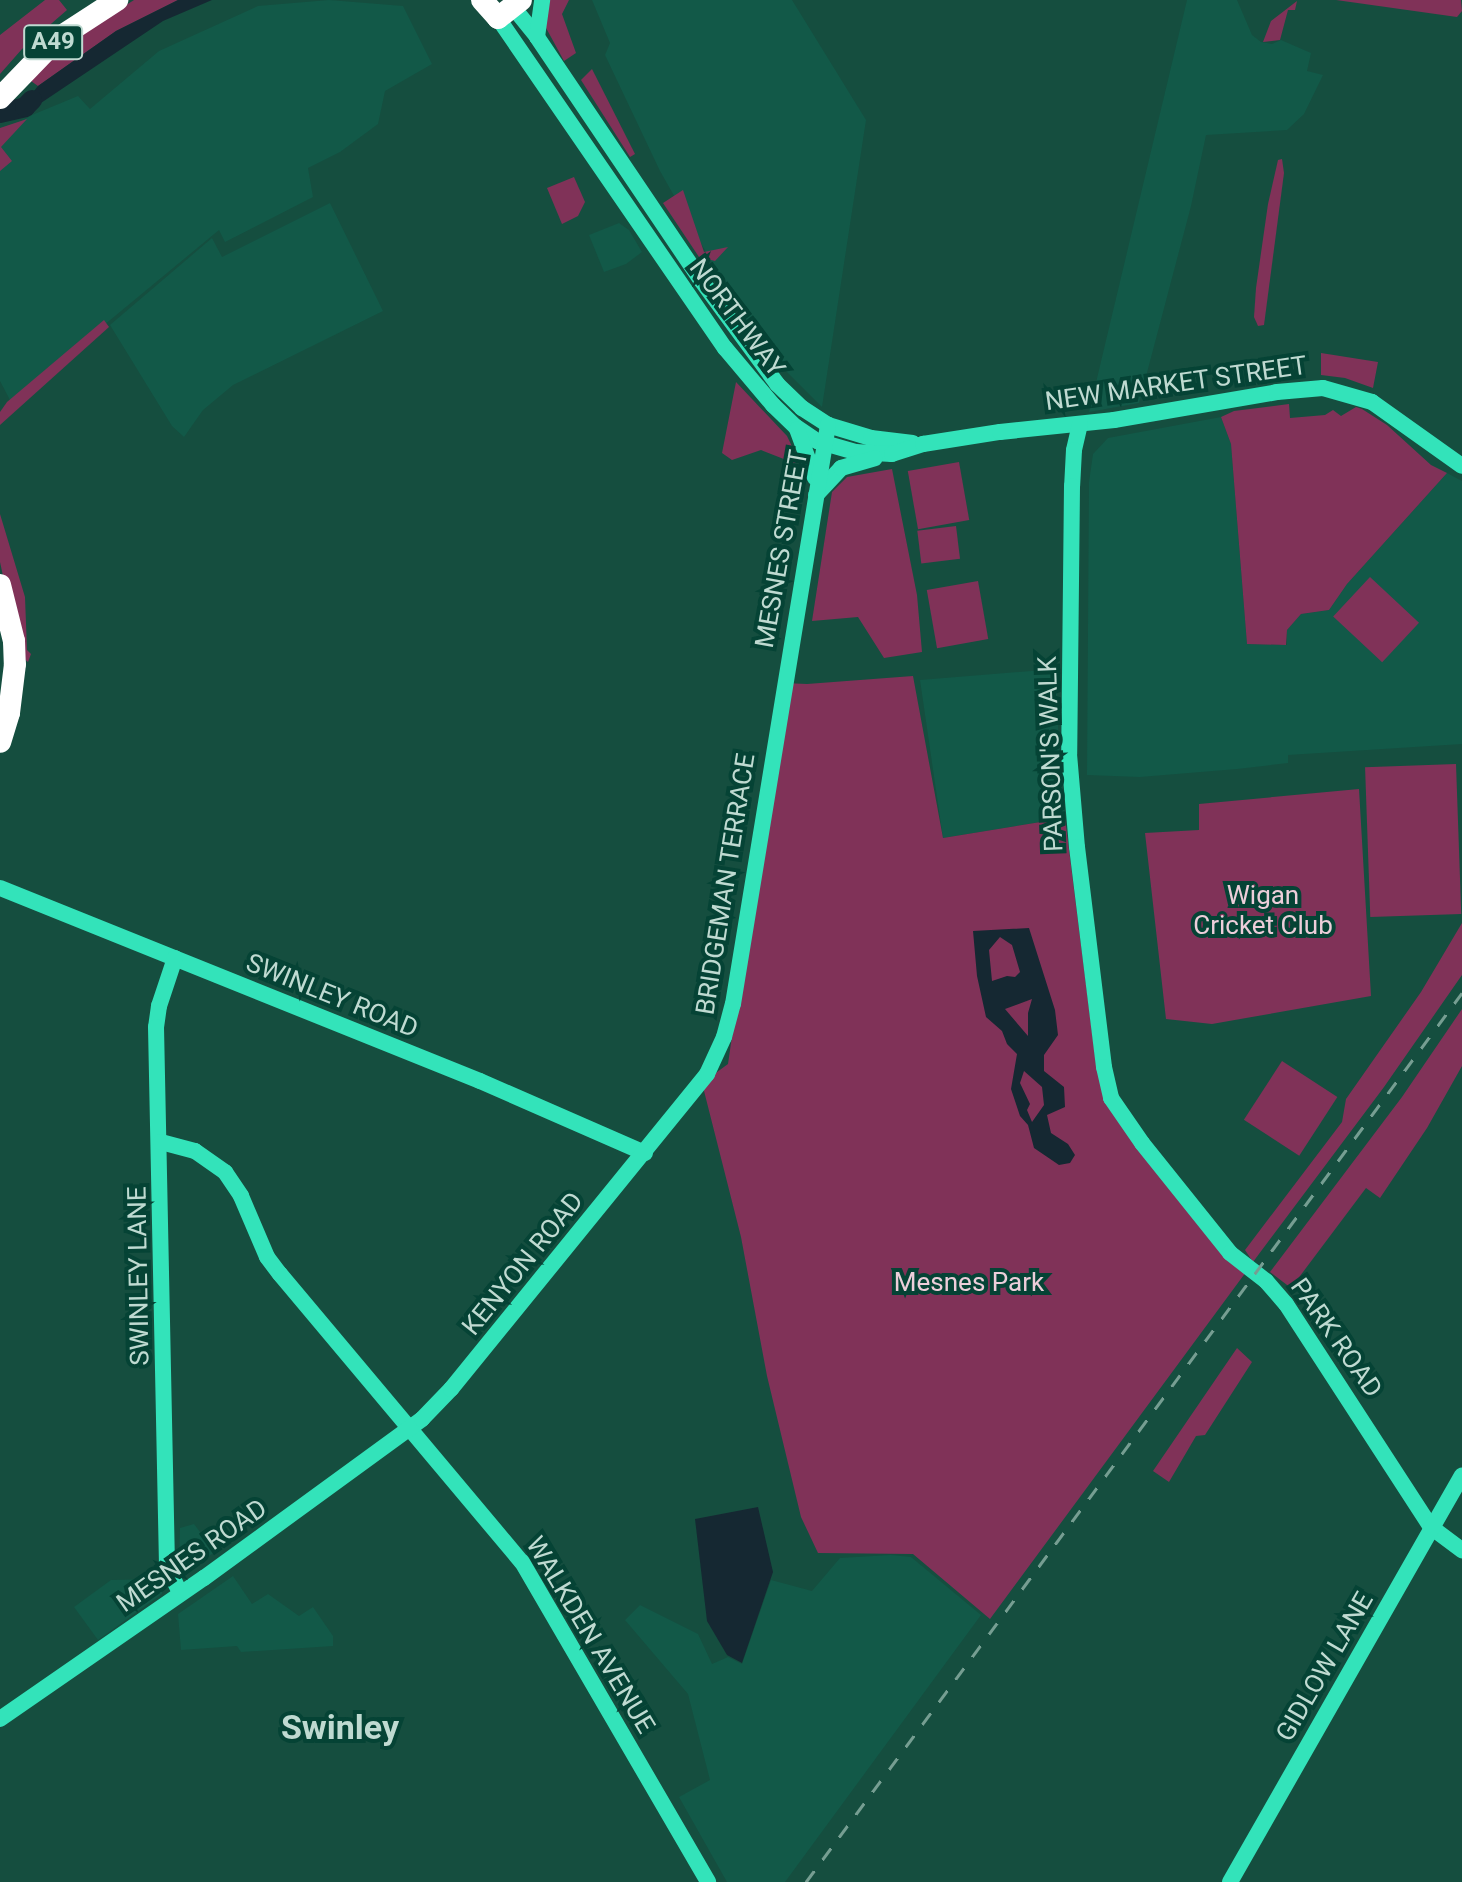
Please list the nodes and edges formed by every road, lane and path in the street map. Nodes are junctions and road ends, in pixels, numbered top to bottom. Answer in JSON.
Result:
{"nodes":[{"id":1,"x":117,"y":0,"type":"edge"},
{"id":2,"x":542,"y":0,"type":"edge"},
{"id":3,"x":500,"y":4,"type":"edge"},
{"id":4,"x":537,"y":37,"type":"junction"},
{"id":5,"x":0,"y":98,"type":"edge"},
{"id":6,"x":1080,"y":424,"type":"junction"},
{"id":7,"x":828,"y":425,"type":"junction"},
{"id":8,"x":796,"y":427,"type":"junction"},
{"id":9,"x":825,"y":444,"type":"junction"},
{"id":10,"x":923,"y":444,"type":"junction"},
{"id":11,"x":892,"y":454,"type":"junction"},
{"id":12,"x":1462,"y":466,"type":"edge"},
{"id":13,"x":816,"y":490,"type":"junction"},
{"id":14,"x":2,"y":594,"type":"edge"},
{"id":15,"x":783,"y":683,"type":"joint"},
{"id":16,"x":0,"y":705,"type":"edge"},
{"id":17,"x":0,"y":742,"type":"edge"},
{"id":18,"x":0,"y":888,"type":"edge"},
{"id":19,"x":175,"y":958,"type":"junction"},
{"id":20,"x":1106,"y":1082,"type":"joint"},
{"id":21,"x":668,"y":1125,"type":"joint"},
{"id":22,"x":161,"y":1142,"type":"junction"},
{"id":23,"x":645,"y":1153,"type":"junction"},
{"id":24,"x":409,"y":1429,"type":"junction"},
{"id":25,"x":1462,"y":1476,"type":"edge"},
{"id":26,"x":1431,"y":1527,"type":"junction"},
{"id":27,"x":1462,"y":1550,"type":"edge"},
{"id":28,"x":180,"y":1593,"type":"junction"},
{"id":29,"x":0,"y":1719,"type":"edge"},
{"id":30,"x":708,"y":1882,"type":"edge"},
{"id":31,"x":1230,"y":1882,"type":"edge"}],
"edges":[{"from":1,"to":5,"type":"highway","number":"A49"},
{"from":2,"to":4,"type":"main road"},
{"from":3,"to":4,"type":"main road","name":"NORTHWAY"},
{"from":3,"to":8,"type":"main road","name":"NORTHWAY"},
{"from":4,"to":7,"type":"main road","name":"NORTHWAY"},
{"from":6,"to":10,"type":"main road","name":"NEW MARKET STREET"},
{"from":6,"to":12,"type":"main road","name":"NEW MARKET STREET"},
{"from":6,"to":20,"type":"main road","name":"PARSON'S WALK"},
{"from":7,"to":9,"type":"main road","name":"MESNES STREET"},
{"from":7,"to":10,"type":"main road","name":"NEW MARKET STREET"},
{"from":8,"to":9,"type":"main road","name":"NORTHWAY"},
{"from":8,"to":13,"type":"main road"},
{"from":9,"to":11,"type":"main road","name":"NEW MARKET STREET"},
{"from":9,"to":13,"type":"main road","name":"MESNES STREET"},
{"from":10,"to":11,"type":"main road","name":"NEW MARKET STREET"},
{"from":11,"to":13,"type":"main road"},
{"from":13,"to":15,"type":"main road","name":"MESNES STREET"},
{"from":14,"to":16,"type":"highway"},
{"from":14,"to":17,"type":"highway"},
{"from":15,"to":21,"type":"main road","name":"BRIDGEMAN TERRACE"},
{"from":18,"to":19,"type":"main road","name":"SWINLEY ROAD"},
{"from":19,"to":22,"type":"main road","name":"SWINLEY LANE"},
{"from":19,"to":23,"type":"main road","name":"SWINLEY ROAD"},
{"from":20,"to":26,"type":"main road","name":"PARK ROAD"},
{"from":21,"to":23,"type":"main road","name":"KENYON ROAD"},
{"from":22,"to":24,"type":"main road","name":"WALKDEN AVENUE"},
{"from":22,"to":28,"type":"main road","name":"SWINLEY LANE"},
{"from":23,"to":24,"type":"main road","name":"KENYON ROAD"},
{"from":24,"to":28,"type":"main road","name":"MESNES ROAD"},
{"from":24,"to":30,"type":"main road","name":"WALKDEN AVENUE"},
{"from":25,"to":26,"type":"main road","name":"GIDLOW LANE"},
{"from":26,"to":27,"type":"main road","name":"PARK ROAD"},
{"from":26,"to":31,"type":"main road","name":"GIDLOW LANE"},
{"from":28,"to":29,"type":"main road","name":"MESNES ROAD"}]}
